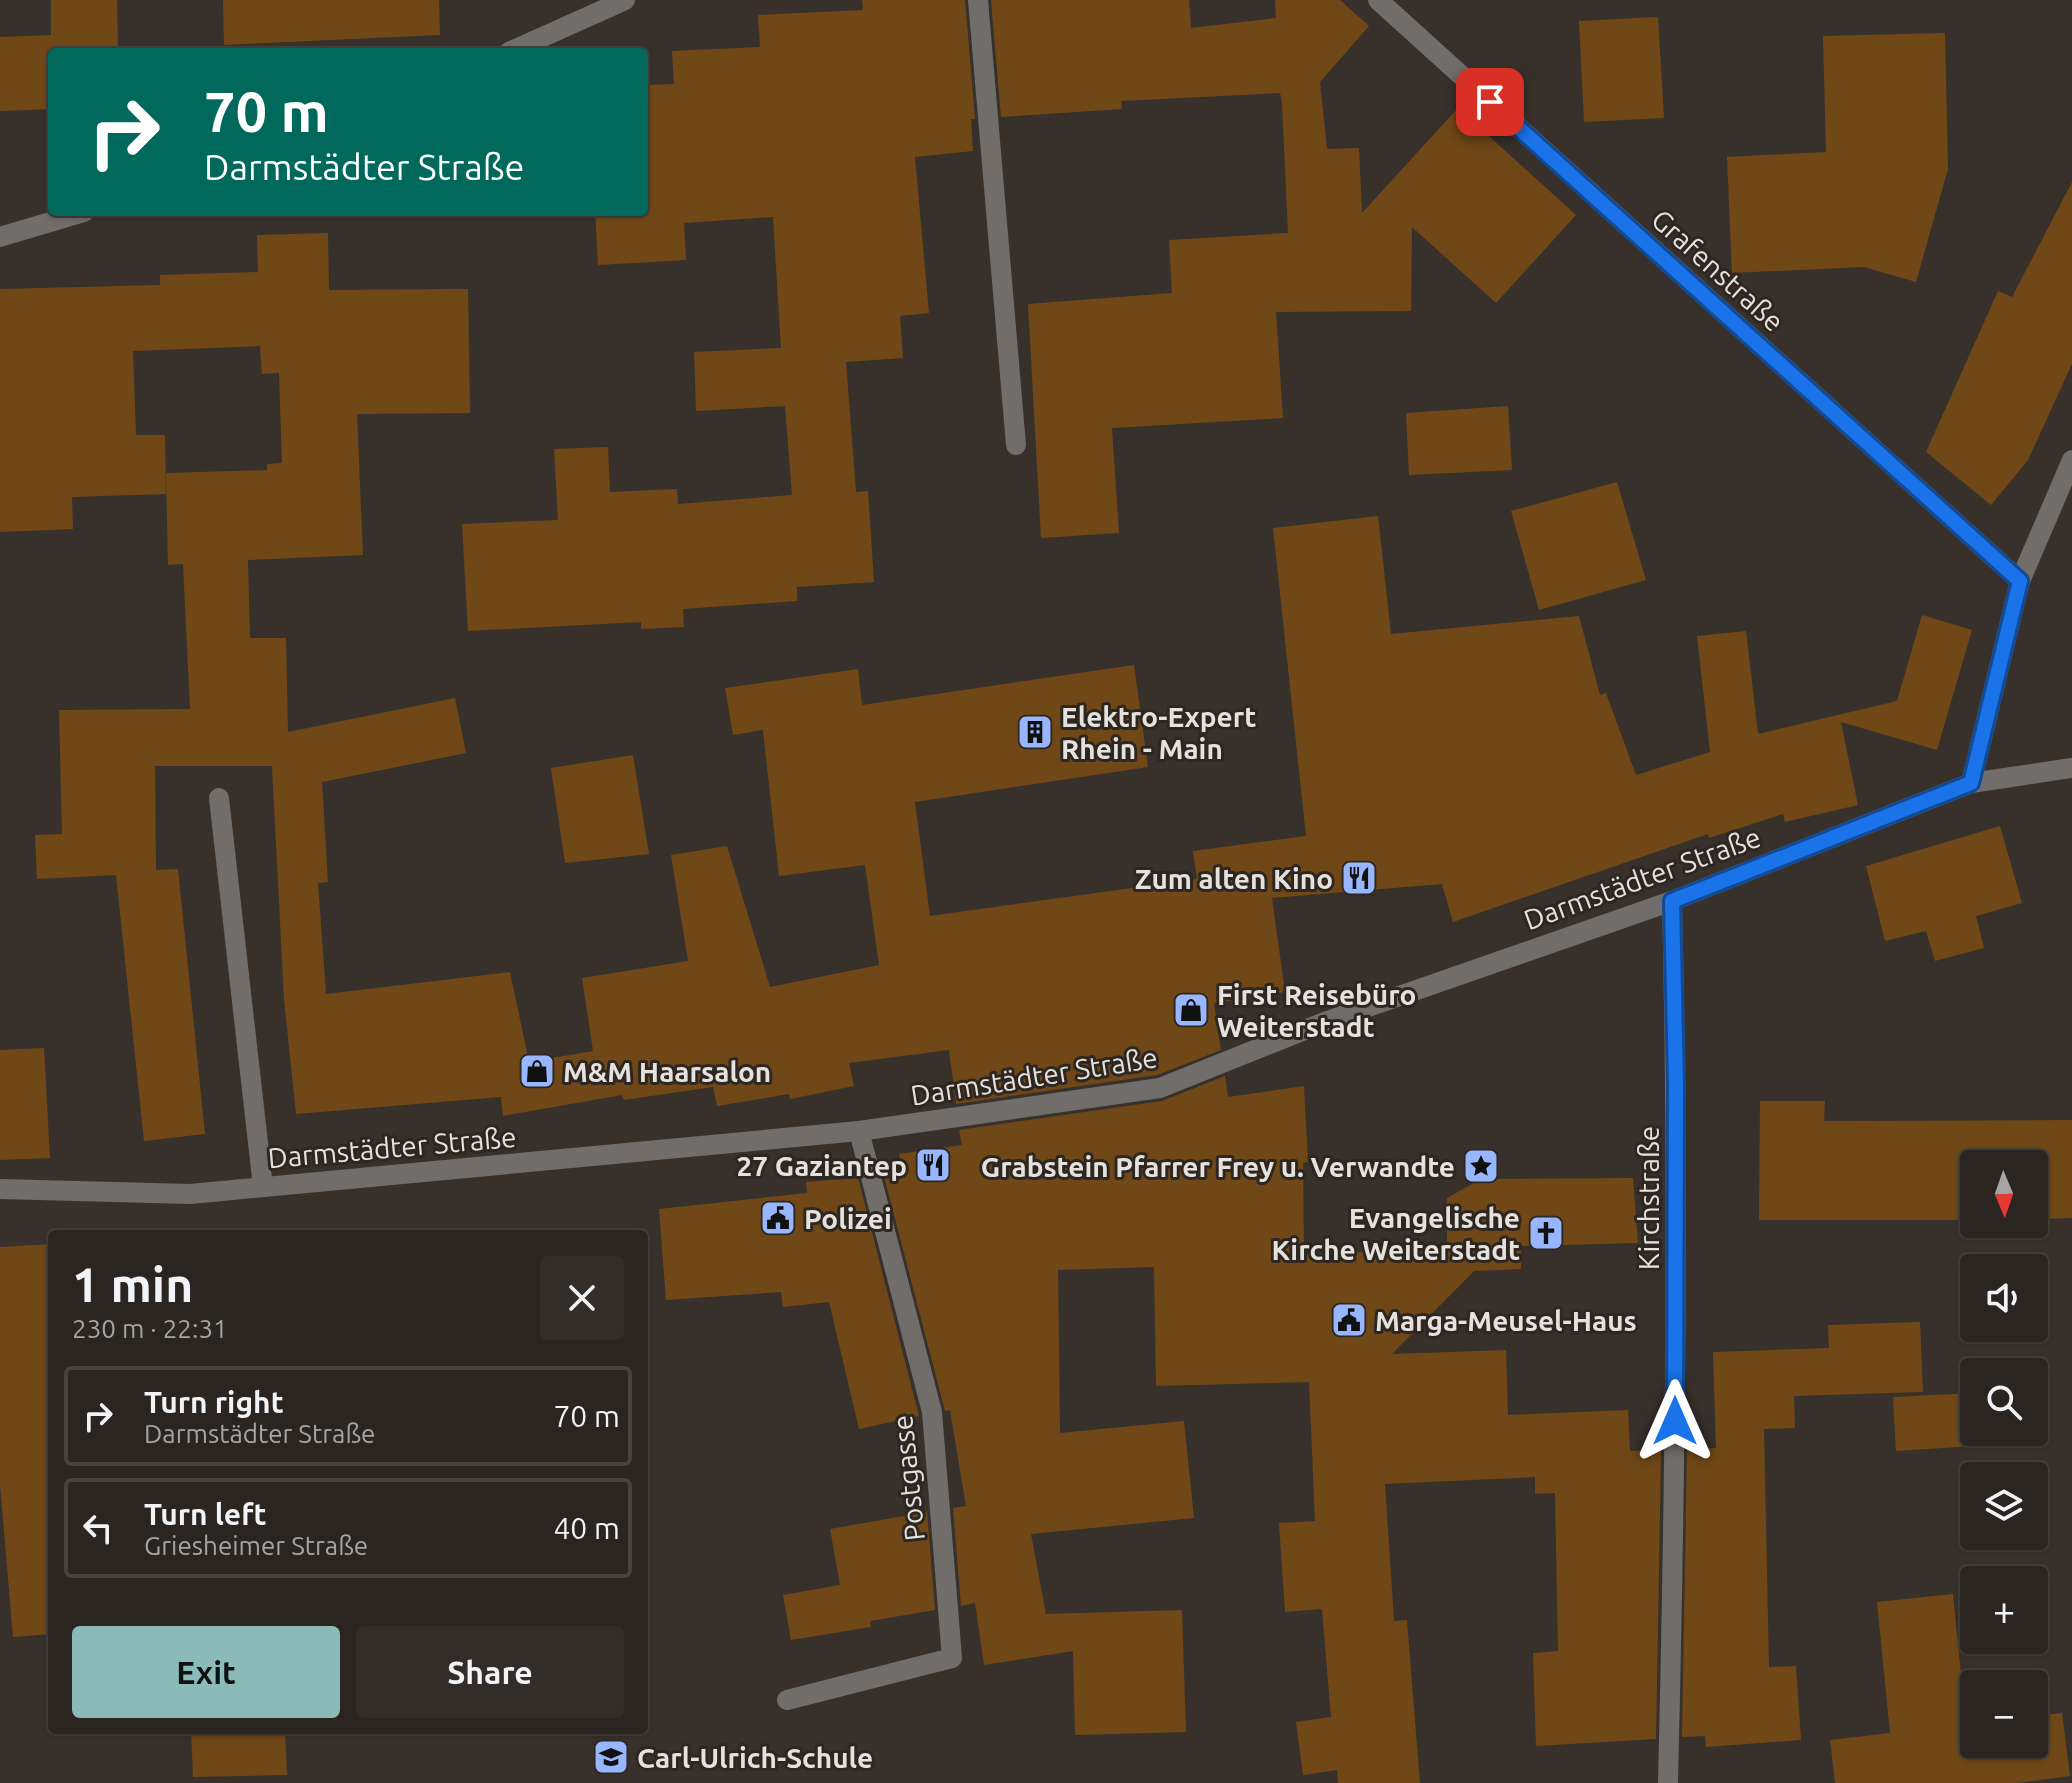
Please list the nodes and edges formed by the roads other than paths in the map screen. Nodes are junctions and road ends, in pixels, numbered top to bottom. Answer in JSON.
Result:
{"nodes":[{"id":1,"x":625,"y":0,"type":"edge"},
{"id":2,"x":978,"y":0,"type":"edge"},
{"id":3,"x":1378,"y":0,"type":"edge"},
{"id":4,"x":518,"y":48,"type":"edge"},
{"id":5,"x":71,"y":216,"type":"edge"},
{"id":6,"x":0,"y":237,"type":"edge"},
{"id":7,"x":1016,"y":445,"type":"dead end"},
{"id":8,"x":2072,"y":460,"type":"edge"},
{"id":9,"x":2020,"y":581,"type":"junction"},
{"id":10,"x":2072,"y":768,"type":"edge"},
{"id":11,"x":1971,"y":783,"type":"junction"},
{"id":12,"x":219,"y":798,"type":"dead end"},
{"id":13,"x":1672,"y":901,"type":"junction"},
{"id":14,"x":859,"y":1131,"type":"junction"},
{"id":15,"x":263,"y":1187,"type":"junction"},
{"id":16,"x":0,"y":1189,"type":"edge"},
{"id":17,"x":787,"y":1700,"type":"dead end"},
{"id":18,"x":1668,"y":1783,"type":"edge"}],
"edges":[{"from":1,"to":4,"type":"street"},
{"from":2,"to":7,"type":"street"},
{"from":3,"to":9,"type":"street","name":"Grafenstraße"},
{"from":5,"to":6,"type":"street"},
{"from":8,"to":9,"type":"street"},
{"from":9,"to":11,"type":"street"},
{"from":10,"to":11,"type":"street","name":"Darmstädter Straße"},
{"from":11,"to":13,"type":"street","name":"Darmstädter Straße"},
{"from":12,"to":15,"type":"street"},
{"from":13,"to":14,"type":"street","name":"Darmstädter Straße"},
{"from":13,"to":18,"type":"street","name":"Kirchstraße"},
{"from":14,"to":15,"type":"street","name":"Darmstädter Straße"},
{"from":14,"to":17,"type":"street","name":"Postgasse"},
{"from":15,"to":16,"type":"street","name":"Darmstädter Straße"}]}
